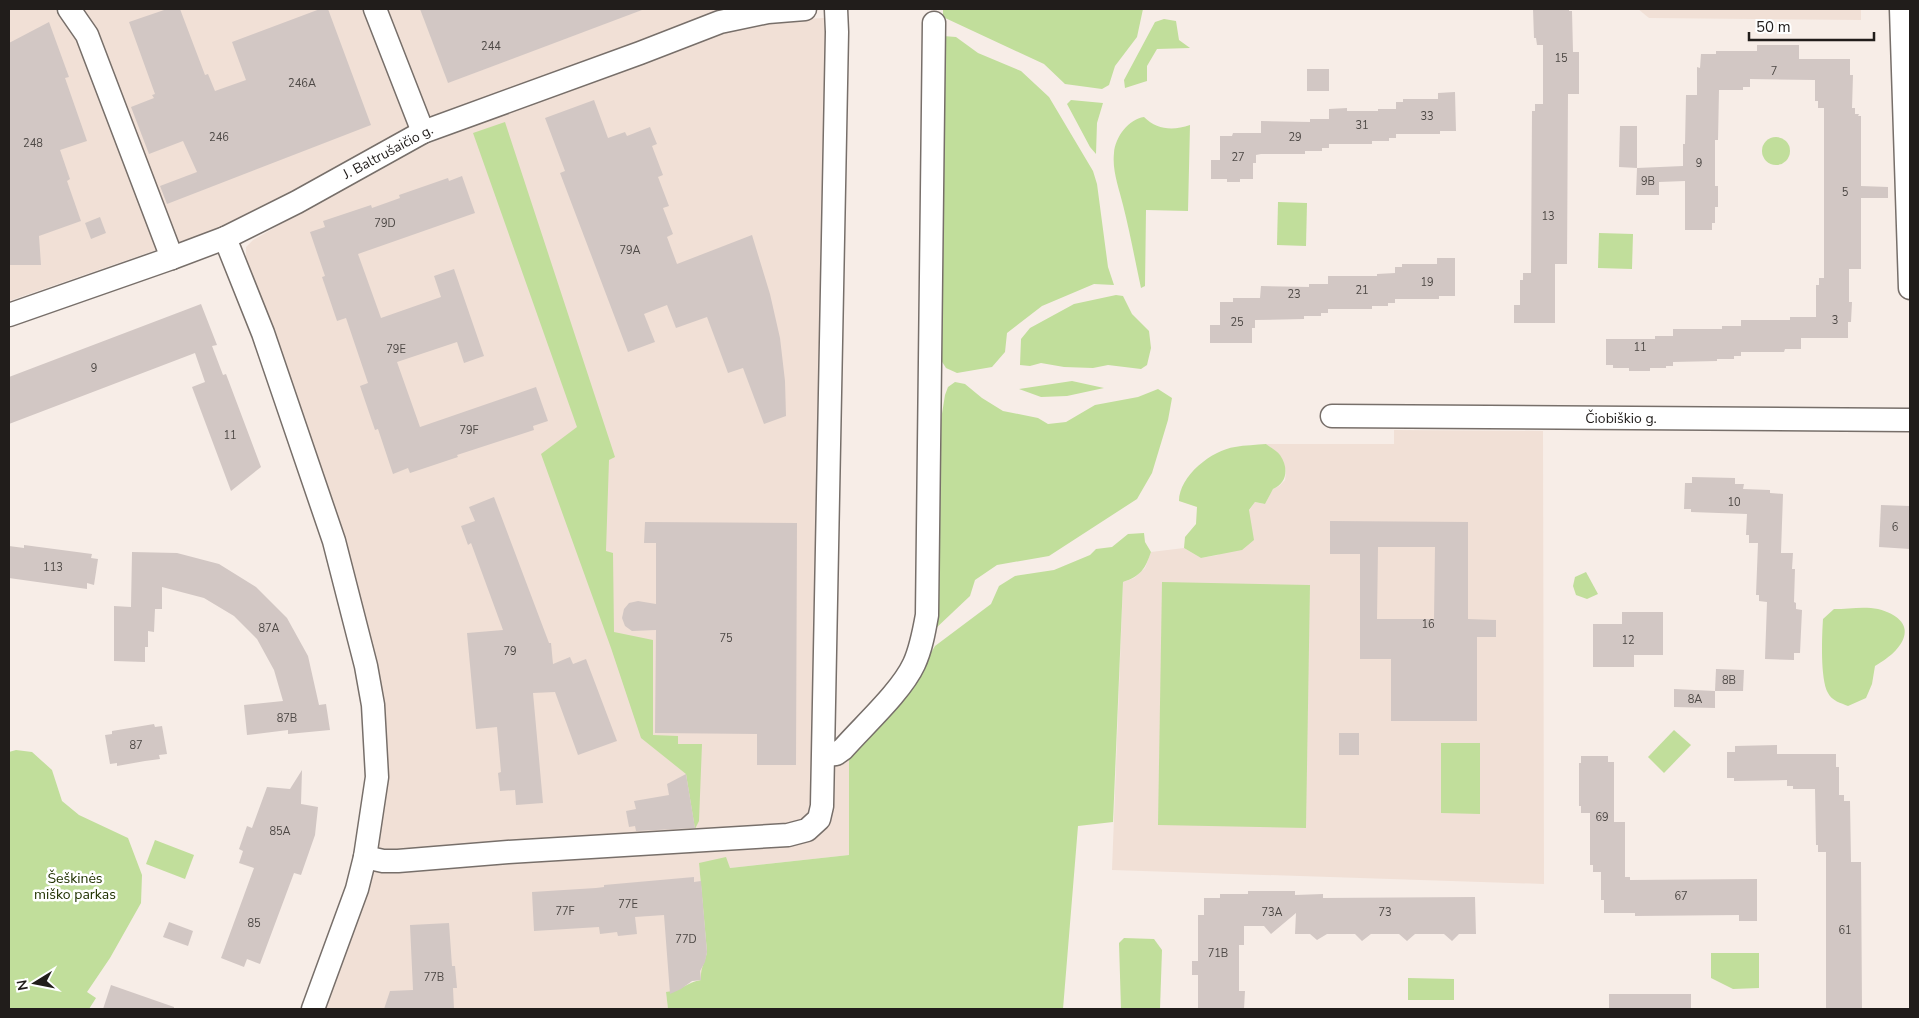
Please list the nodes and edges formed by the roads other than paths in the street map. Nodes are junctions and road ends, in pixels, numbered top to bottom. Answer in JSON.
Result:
{"nodes":[{"id":1,"x":69,"y":9,"type":"edge"},
{"id":2,"x":375,"y":9,"type":"edge"},
{"id":3,"x":805,"y":9,"type":"edge"},
{"id":4,"x":836,"y":9,"type":"edge"},
{"id":5,"x":1901,"y":9,"type":"edge"},
{"id":6,"x":934,"y":23,"type":"dead end"},
{"id":7,"x":423,"y":132,"type":"junction"},
{"id":8,"x":224,"y":238,"type":"junction"},
{"id":9,"x":172,"y":258,"type":"junction"},
{"id":10,"x":1910,"y":288,"type":"edge"},
{"id":11,"x":9,"y":314,"type":"edge"},
{"id":12,"x":1332,"y":416,"type":"dead end"},
{"id":13,"x":1910,"y":420,"type":"edge"},
{"id":14,"x":824,"y":755,"type":"junction"},
{"id":15,"x":365,"y":857,"type":"junction"},
{"id":16,"x":313,"y":1009,"type":"edge"}],
"edges":[{"from":1,"to":9,"type":"street"},
{"from":2,"to":7,"type":"street"},
{"from":3,"to":7,"type":"street","name":"J. Baltrušaičio g."},
{"from":4,"to":14,"type":"street"},
{"from":5,"to":10,"type":"street"},
{"from":6,"to":14,"type":"street"},
{"from":7,"to":8,"type":"street","name":"J. Baltrušaičio g."},
{"from":8,"to":9,"type":"street","name":"J. Baltrušaičio g."},
{"from":8,"to":15,"type":"street"},
{"from":9,"to":11,"type":"street","name":"J. Baltrušaičio g."},
{"from":12,"to":13,"type":"street","name":"Čiobiškio g."},
{"from":14,"to":15,"type":"street"},
{"from":15,"to":16,"type":"street"}]}
